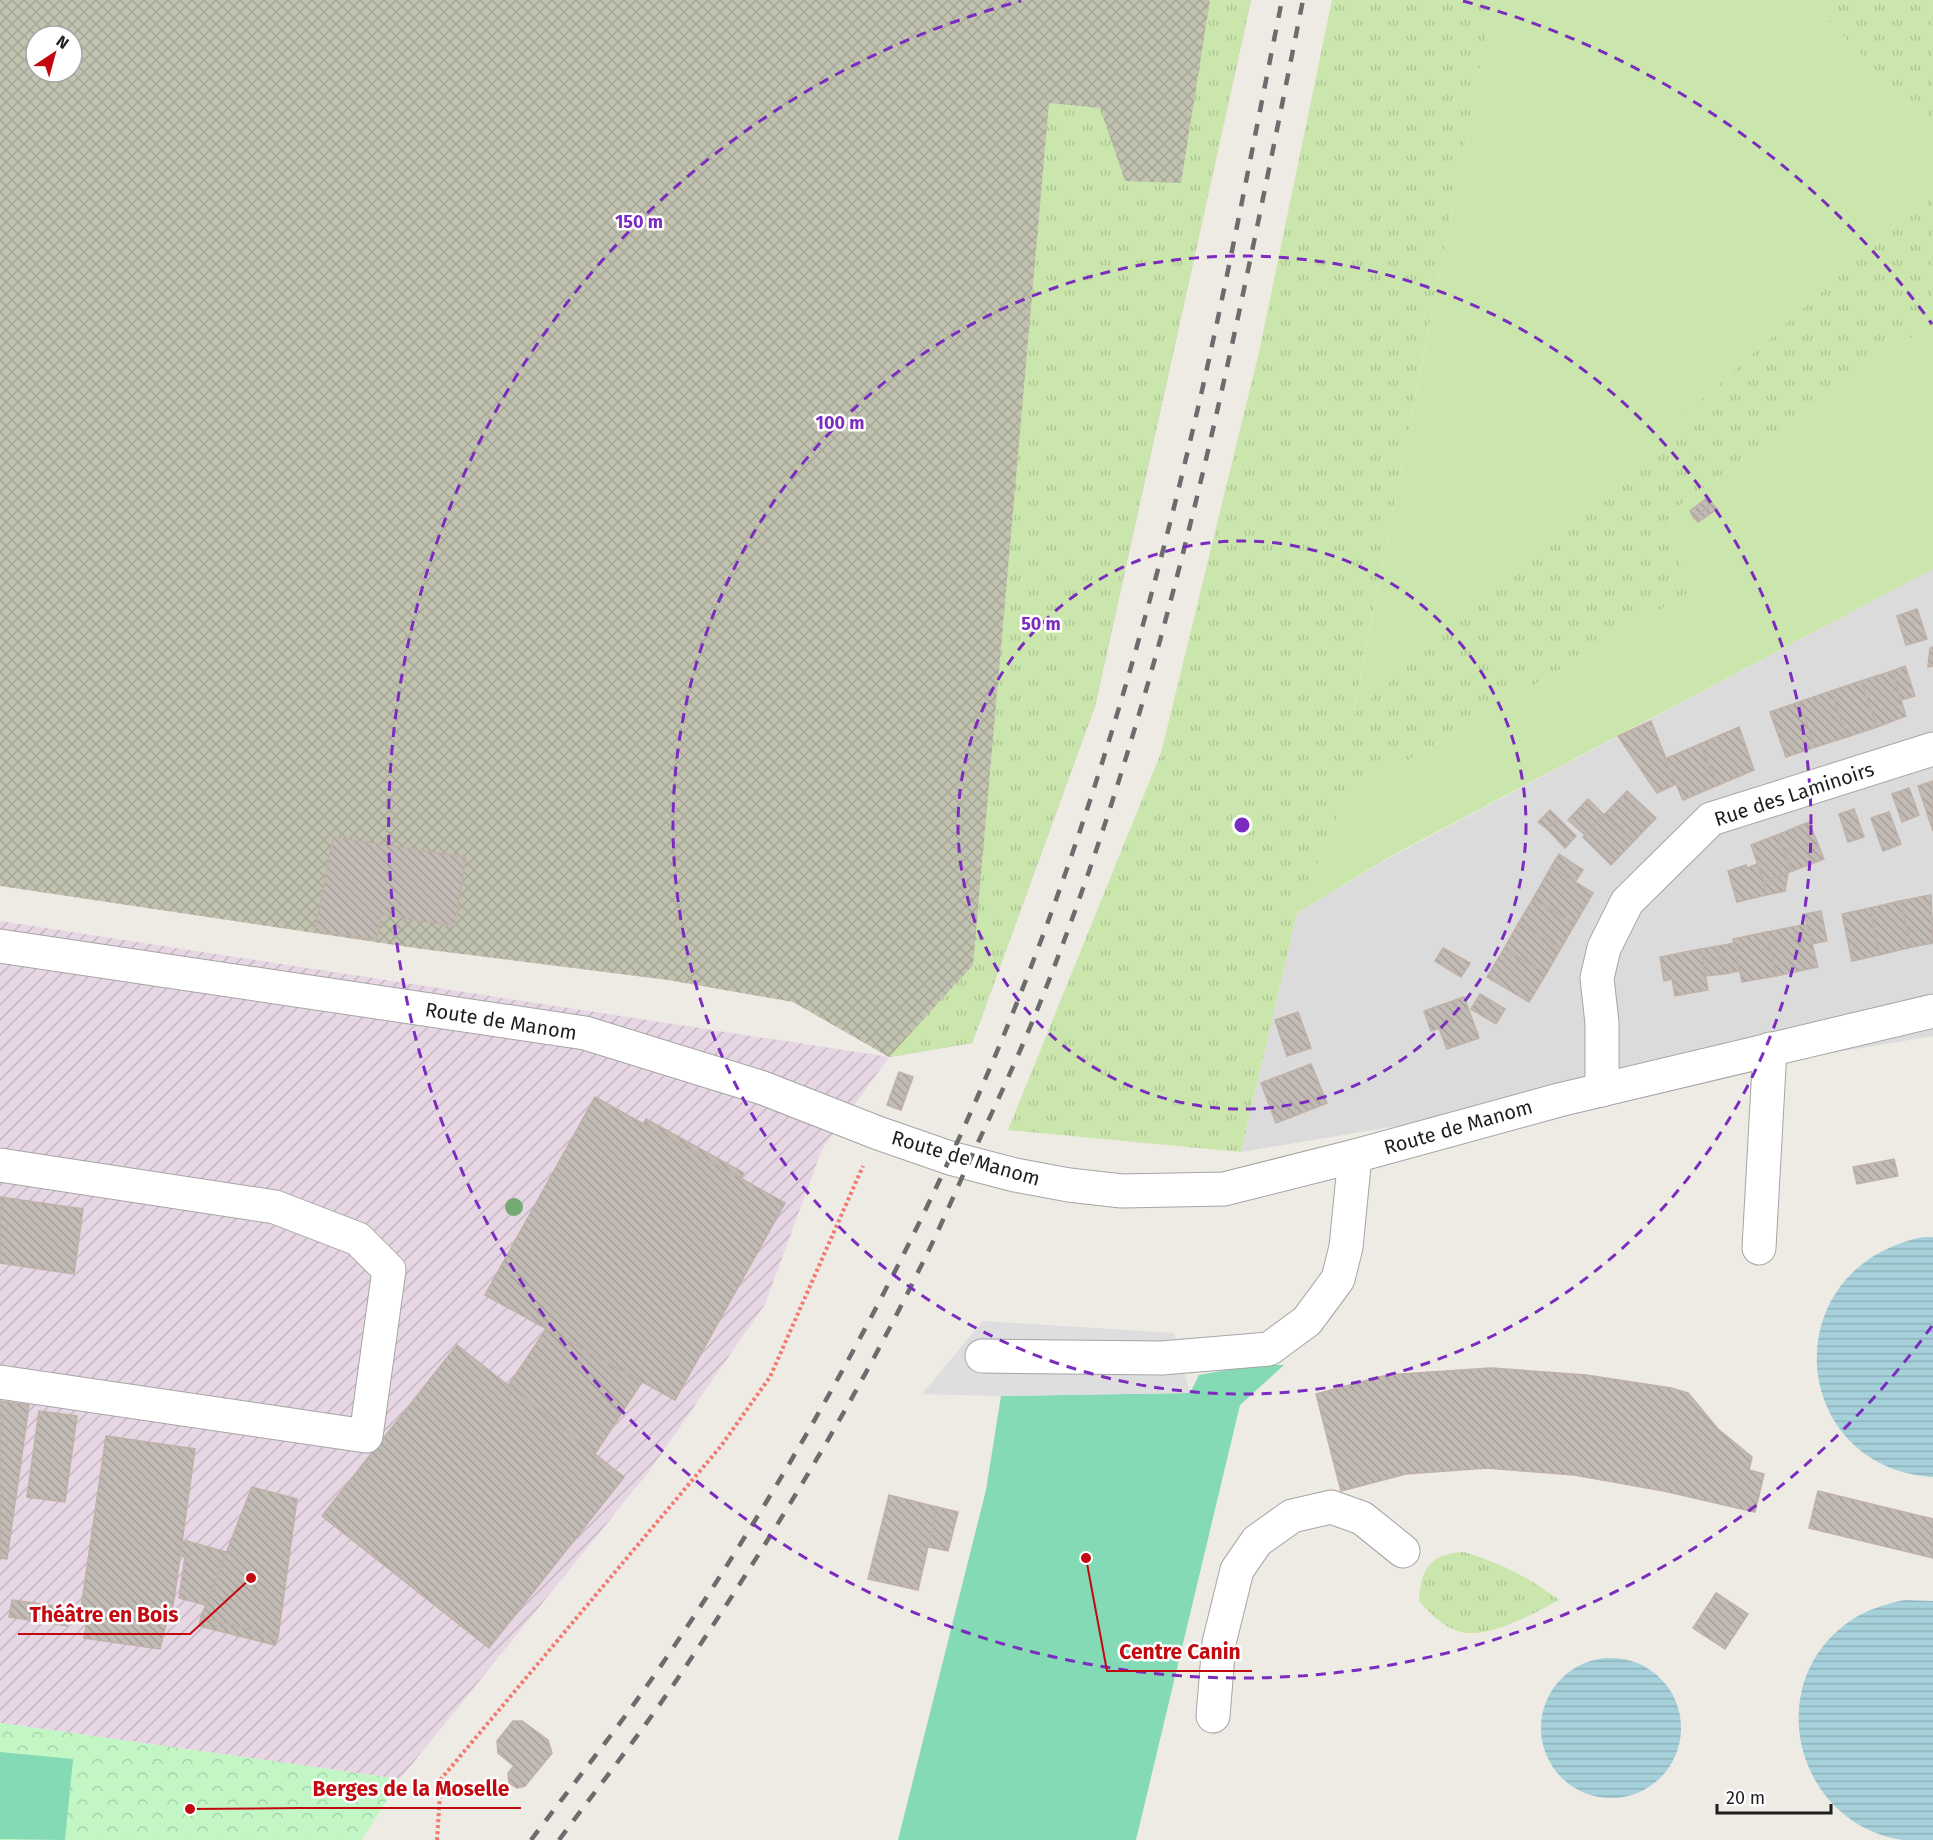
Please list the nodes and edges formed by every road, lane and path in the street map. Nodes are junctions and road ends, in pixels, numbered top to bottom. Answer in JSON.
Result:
{"nodes":[{"id":1,"x":1933,"y":749,"type":"edge"},
{"id":2,"x":0,"y":946,"type":"edge"},
{"id":3,"x":1933,"y":1011,"type":"edge"},
{"id":4,"x":1770,"y":1049,"type":"junction"},
{"id":5,"x":1602,"y":1090,"type":"junction"},
{"id":6,"x":878,"y":1133,"type":"junction"},
{"id":7,"x":1355,"y":1156,"type":"junction"},
{"id":8,"x":0,"y":1165,"type":"edge"},
{"id":9,"x":1759,"y":1248,"type":"dead end"},
{"id":10,"x":982,"y":1356,"type":"dead end"},
{"id":11,"x":0,"y":1382,"type":"edge"},
{"id":12,"x":1402,"y":1551,"type":"dead end"},
{"id":13,"x":1213,"y":1716,"type":"dead end"},
{"id":14,"x":436,"y":1840,"type":"edge"}],
"edges":[{"from":1,"to":5,"type":"street","name":"Rue des Laminoirs"},
{"from":2,"to":6,"type":"street","name":"Route de Manom"},
{"from":3,"to":4,"type":"street","name":"Route de Manom"},
{"from":4,"to":5,"type":"street","name":"Route de Manom"},
{"from":4,"to":9,"type":"street"},
{"from":5,"to":7,"type":"street","name":"Route de Manom"},
{"from":6,"to":7,"type":"street","name":"Route de Manom"},
{"from":6,"to":14,"type":"path"},
{"from":7,"to":10,"type":"street"},
{"from":8,"to":11,"type":"street"},
{"from":12,"to":13,"type":"street"}]}
